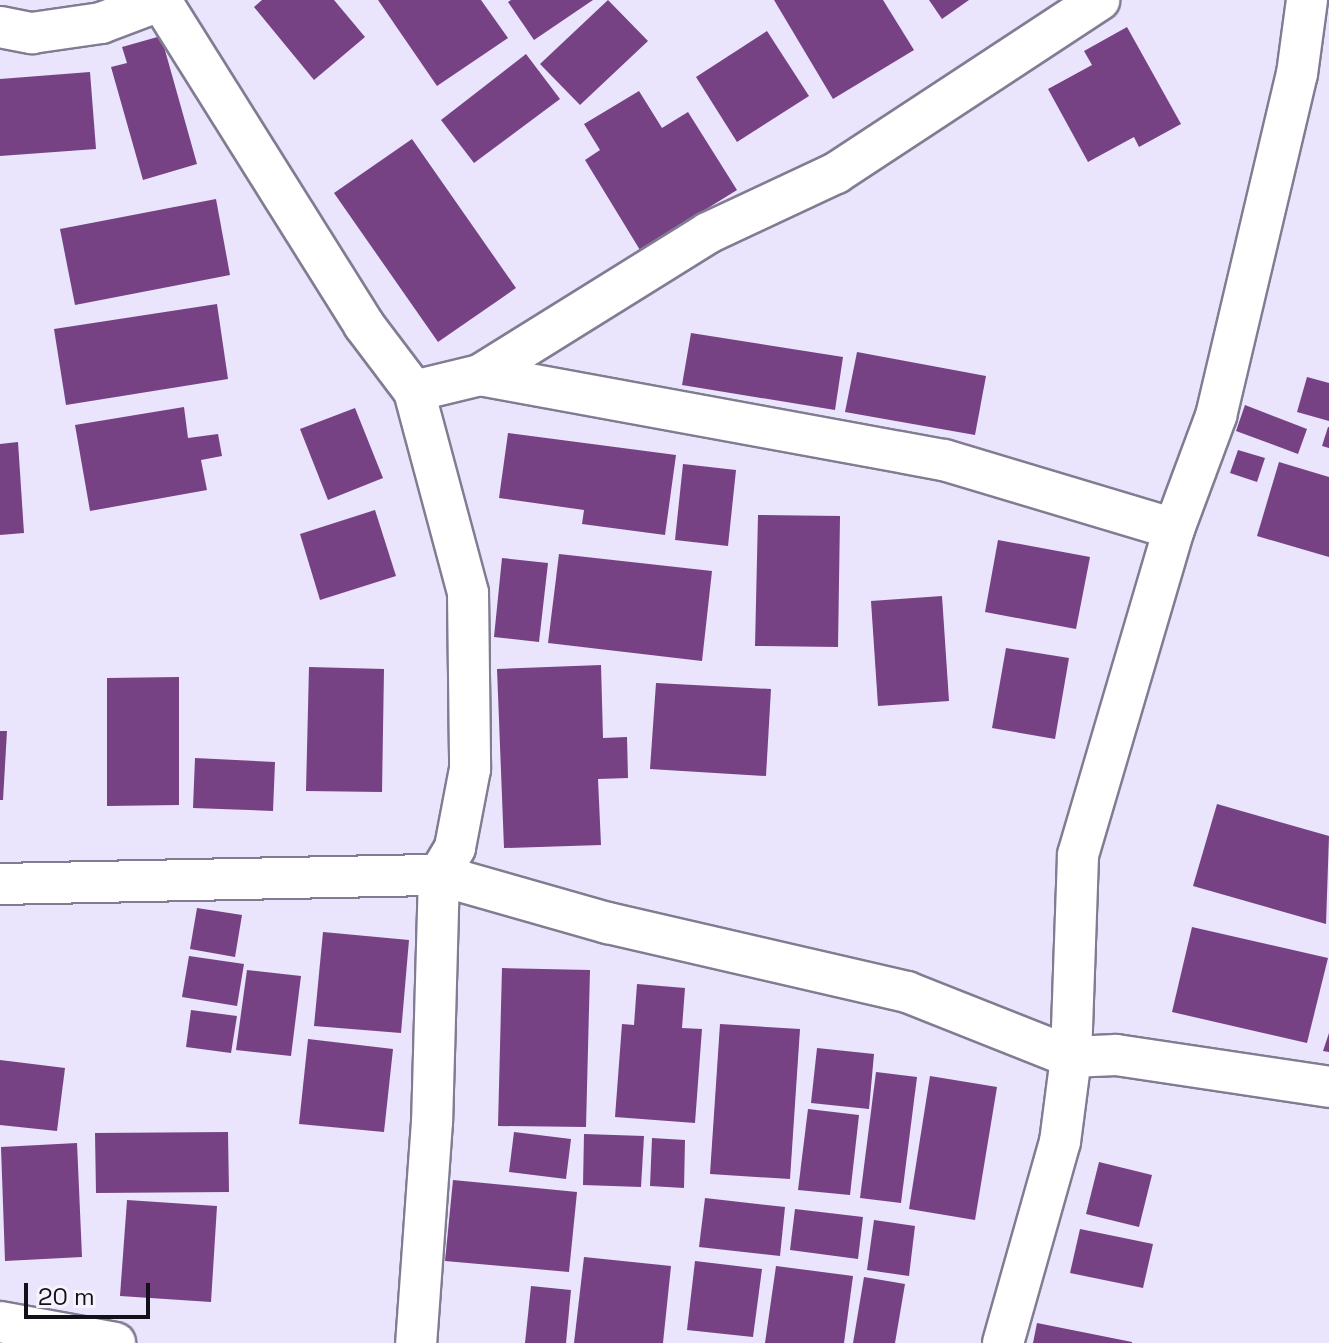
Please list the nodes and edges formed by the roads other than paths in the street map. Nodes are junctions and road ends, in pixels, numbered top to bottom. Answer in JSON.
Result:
{"nodes":[{"id":1,"x":161,"y":0,"type":"edge"},
{"id":2,"x":1099,"y":0,"type":"edge"},
{"id":3,"x":1307,"y":0,"type":"edge"},
{"id":4,"x":0,"y":27,"type":"edge"},
{"id":5,"x":480,"y":375,"type":"junction"},
{"id":6,"x":414,"y":391,"type":"junction"},
{"id":7,"x":1174,"y":529,"type":"junction"},
{"id":8,"x":439,"y":875,"type":"junction"},
{"id":9,"x":0,"y":884,"type":"edge"},
{"id":10,"x":1071,"y":1057,"type":"junction"},
{"id":11,"x":1329,"y":1087,"type":"edge"},
{"id":12,"x":0,"y":1322,"type":"edge"},
{"id":13,"x":115,"y":1343,"type":"edge"},
{"id":14,"x":416,"y":1343,"type":"edge"},
{"id":15,"x":1003,"y":1343,"type":"edge"}],
"edges":[{"from":1,"to":4,"type":"street"},
{"from":1,"to":6,"type":"street"},
{"from":2,"to":5,"type":"street"},
{"from":3,"to":7,"type":"street"},
{"from":5,"to":6,"type":"street"},
{"from":5,"to":7,"type":"street"},
{"from":6,"to":8,"type":"street"},
{"from":7,"to":10,"type":"street"},
{"from":8,"to":9,"type":"street"},
{"from":8,"to":10,"type":"street"},
{"from":8,"to":14,"type":"street"},
{"from":10,"to":11,"type":"street"},
{"from":10,"to":15,"type":"street"},
{"from":12,"to":13,"type":"street"}]}
